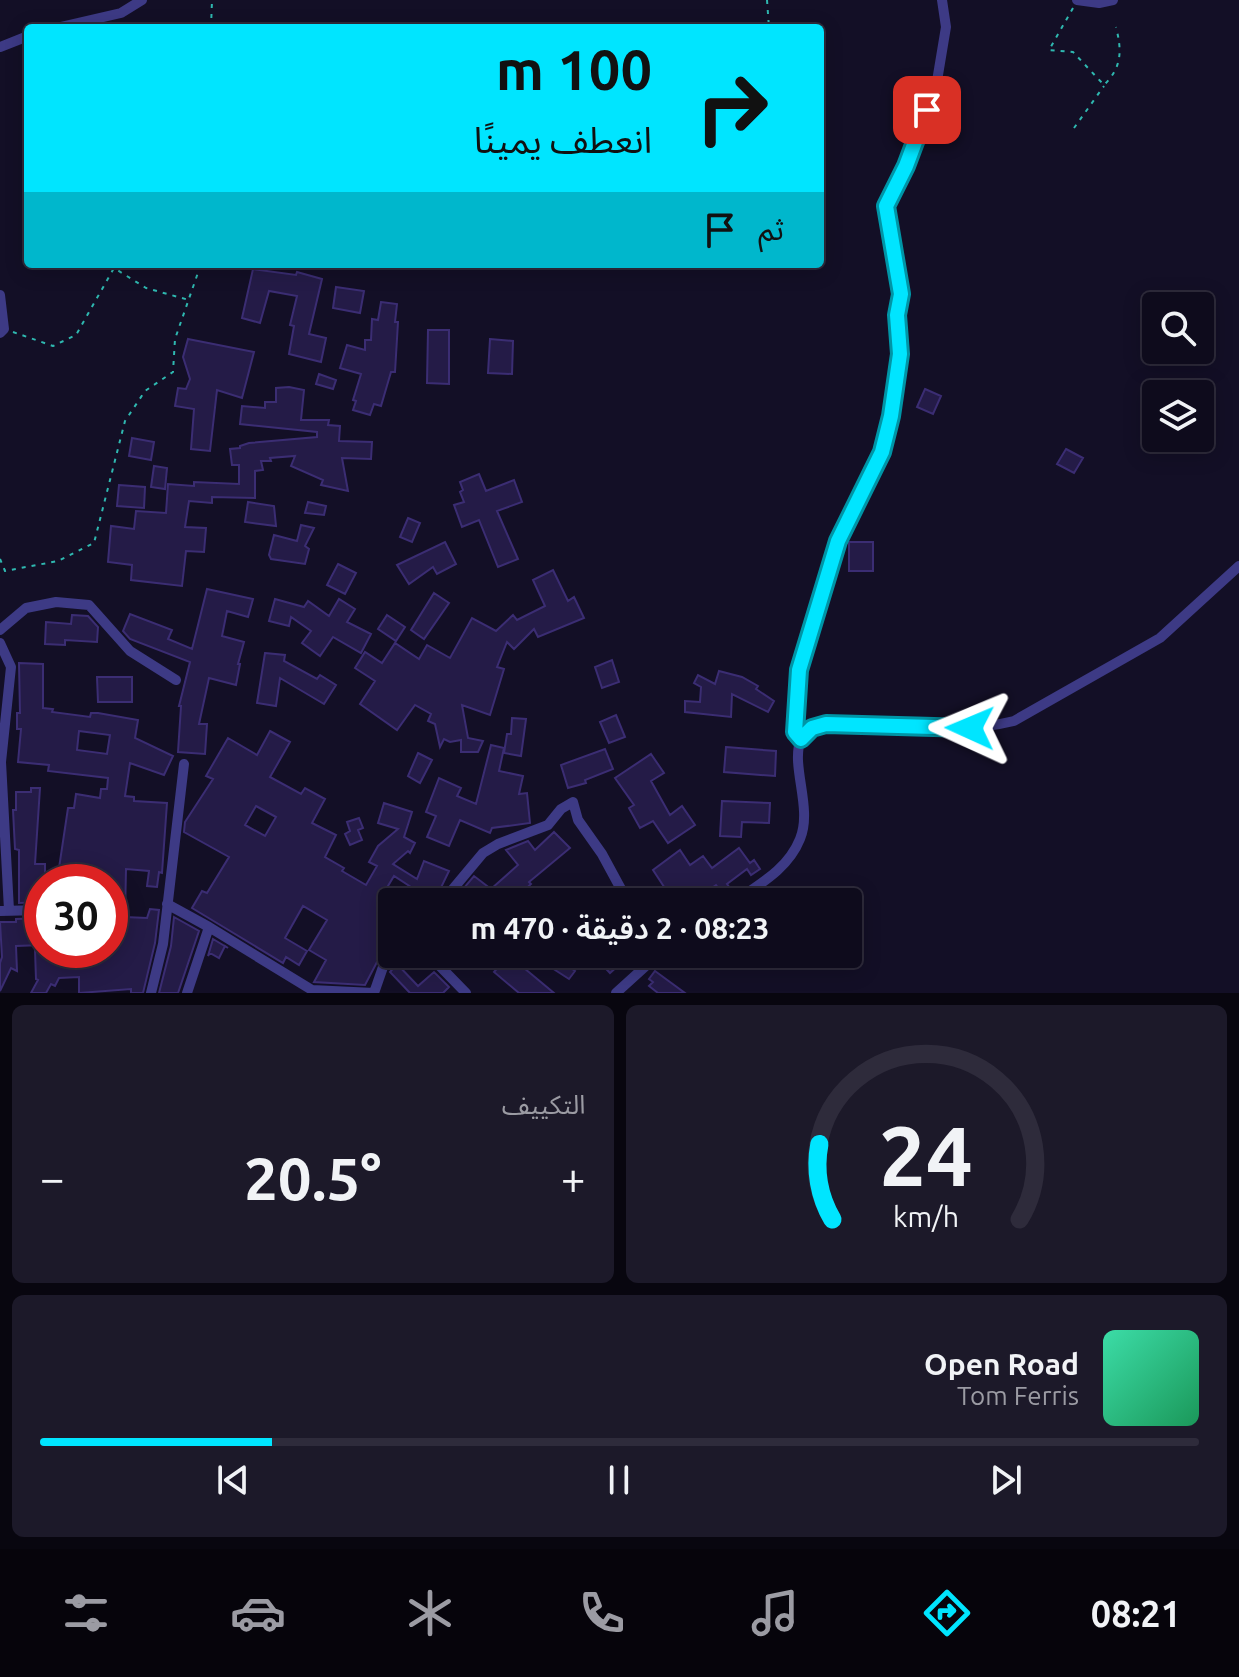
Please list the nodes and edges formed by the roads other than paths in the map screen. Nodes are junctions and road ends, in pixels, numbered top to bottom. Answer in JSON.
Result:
{"nodes":[{"id":1,"x":142,"y":0,"type":"edge"},
{"id":2,"x":942,"y":0,"type":"edge"},
{"id":3,"x":1077,"y":0,"type":"edge"},
{"id":4,"x":1113,"y":0,"type":"edge"},
{"id":5,"x":73,"y":24,"type":"edge"},
{"id":6,"x":24,"y":38,"type":"edge"},
{"id":7,"x":0,"y":47,"type":"edge"},
{"id":8,"x":0,"y":295,"type":"edge"},
{"id":9,"x":2,"y":331,"type":"edge"},
{"id":10,"x":1239,"y":566,"type":"edge"},
{"id":11,"x":0,"y":630,"type":"edge"},
{"id":12,"x":0,"y":643,"type":"edge"},
{"id":13,"x":176,"y":680,"type":"dead end"},
{"id":14,"x":801,"y":739,"type":"junction"},
{"id":15,"x":184,"y":764,"type":"dead end"},
{"id":16,"x":454,"y":888,"type":"edge"},
{"id":17,"x":620,"y":888,"type":"edge"},
{"id":18,"x":754,"y":888,"type":"edge"},
{"id":19,"x":167,"y":904,"type":"junction"},
{"id":20,"x":5,"y":910,"type":"edge"},
{"id":21,"x":209,"y":927,"type":"junction"},
{"id":22,"x":383,"y":968,"type":"edge"},
{"id":23,"x":442,"y":968,"type":"edge"},
{"id":24,"x":641,"y":968,"type":"edge"},
{"id":25,"x":151,"y":993,"type":"edge"},
{"id":26,"x":187,"y":993,"type":"edge"},
{"id":27,"x":374,"y":993,"type":"edge"},
{"id":28,"x":466,"y":993,"type":"edge"},
{"id":29,"x":616,"y":993,"type":"edge"}],
"edges":[{"from":1,"to":5,"type":"street"},
{"from":2,"to":14,"type":"street"},
{"from":3,"to":4,"type":"street"},
{"from":6,"to":7,"type":"street"},
{"from":8,"to":9,"type":"street"},
{"from":10,"to":14,"type":"street"},
{"from":11,"to":13,"type":"street"},
{"from":12,"to":20,"type":"street"},
{"from":14,"to":18,"type":"street"},
{"from":15,"to":19,"type":"street"},
{"from":16,"to":17,"type":"street"},
{"from":19,"to":21,"type":"street"},
{"from":19,"to":25,"type":"street"},
{"from":21,"to":26,"type":"street"},
{"from":21,"to":27,"type":"street"},
{"from":22,"to":27,"type":"street"},
{"from":23,"to":28,"type":"street"},
{"from":24,"to":29,"type":"street"}]}
